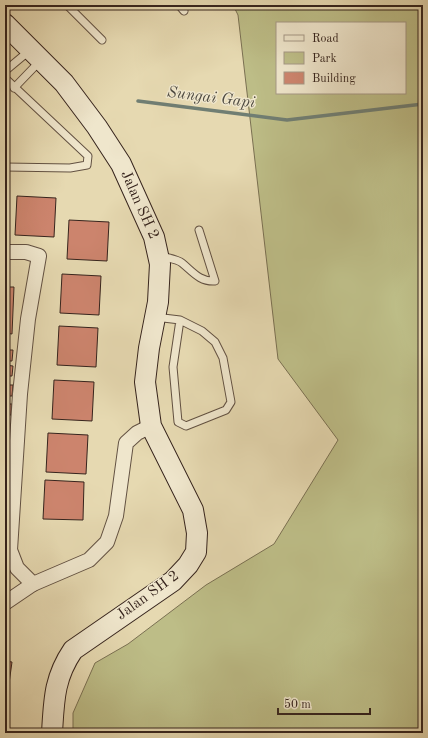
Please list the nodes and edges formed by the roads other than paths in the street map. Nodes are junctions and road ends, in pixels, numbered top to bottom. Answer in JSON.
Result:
{"nodes":[{"id":1,"x":67,"y":5,"type":"edge"},
{"id":2,"x":179,"y":5,"type":"edge"},
{"id":3,"x":184,"y":12,"type":"dead end"},
{"id":4,"x":5,"y":24,"type":"edge"},
{"id":5,"x":102,"y":40,"type":"dead end"},
{"id":6,"x":36,"y":55,"type":"junction"},
{"id":7,"x":5,"y":71,"type":"edge"},
{"id":8,"x":5,"y":78,"type":"edge"},
{"id":9,"x":14,"y":88,"type":"junction"},
{"id":10,"x":5,"y":167,"type":"edge"},
{"id":11,"x":199,"y":230,"type":"dead end"},
{"id":12,"x":5,"y":252,"type":"edge"},
{"id":13,"x":158,"y":255,"type":"junction"},
{"id":14,"x":155,"y":317,"type":"junction"},
{"id":15,"x":180,"y":320,"type":"junction"},
{"id":16,"x":150,"y":426,"type":"junction"},
{"id":17,"x":33,"y":584,"type":"junction"},
{"id":18,"x":5,"y":603,"type":"edge"},
{"id":19,"x":52,"y":733,"type":"edge"}],
"edges":[{"from":1,"to":5,"type":"lane"},
{"from":2,"to":3,"type":"lane"},
{"from":4,"to":6,"type":"street","name":"Jalan SH 2"},
{"from":6,"to":7,"type":"lane"},
{"from":6,"to":9,"type":"lane"},
{"from":6,"to":13,"type":"street","name":"Jalan SH 2"},
{"from":8,"to":9,"type":"lane"},
{"from":9,"to":10,"type":"lane"},
{"from":11,"to":13,"type":"lane"},
{"from":12,"to":17,"type":"street"},
{"from":13,"to":14,"type":"street","name":"Jalan SH 2"},
{"from":14,"to":15,"type":"lane"},
{"from":14,"to":16,"type":"street","name":"Jalan SH 2"},
{"from":15,"to":15,"type":"lane"},
{"from":16,"to":17,"type":"street"},
{"from":16,"to":19,"type":"street","name":"Jalan SH 2"},
{"from":17,"to":18,"type":"street"}]}
